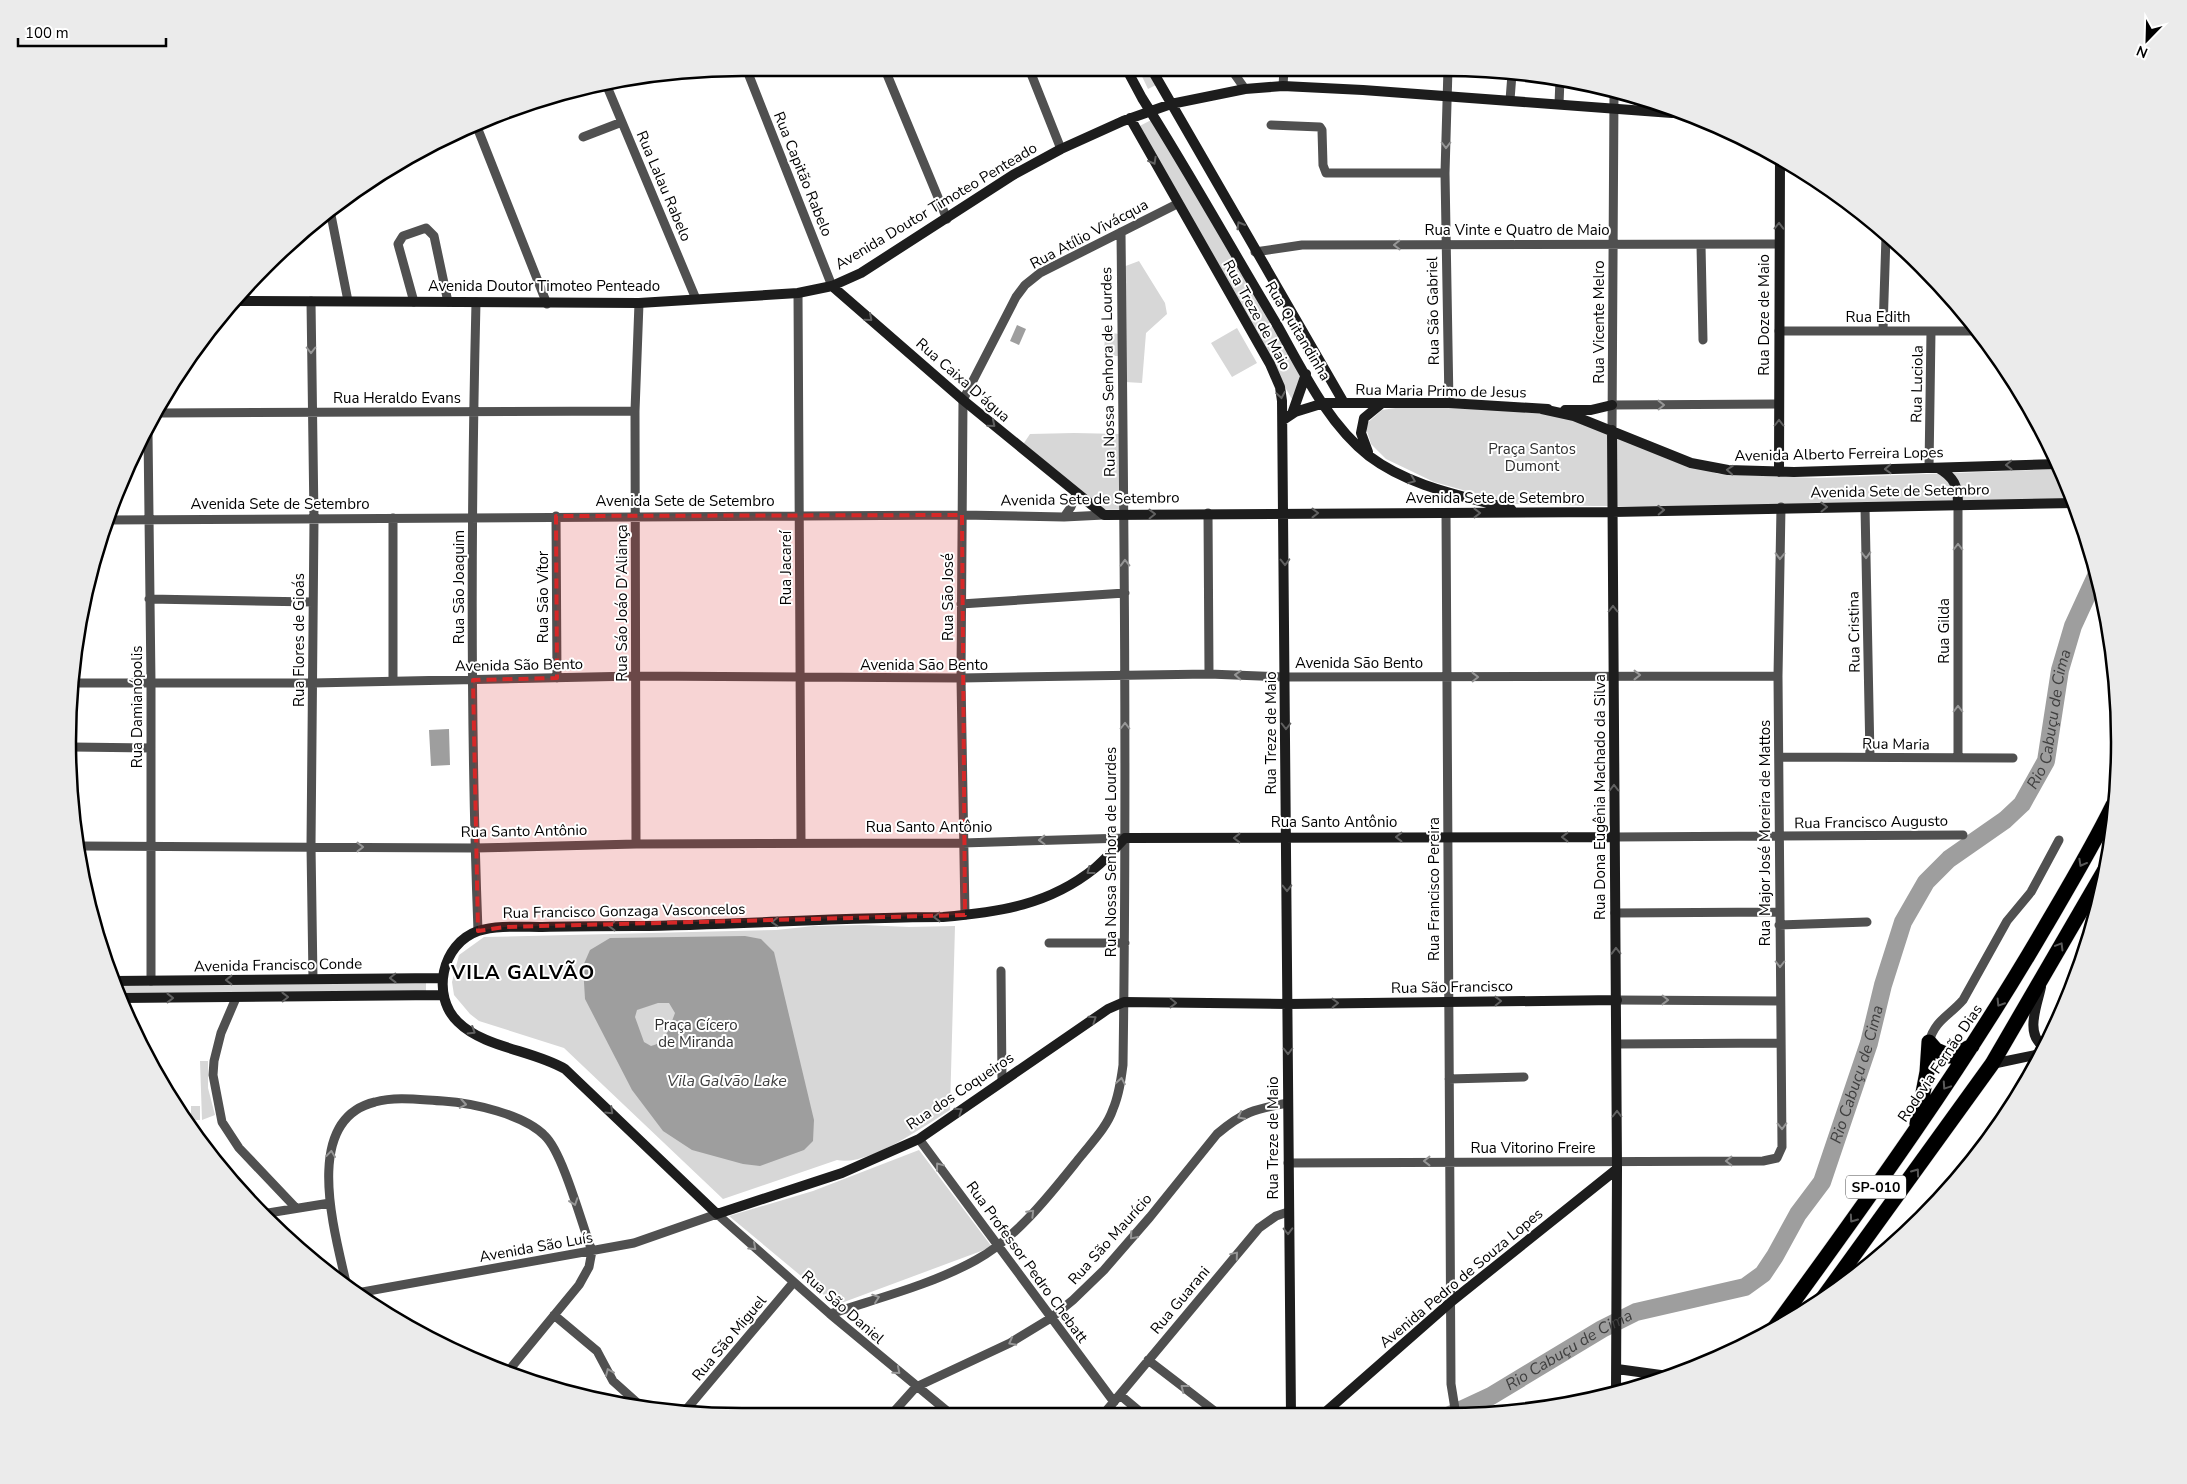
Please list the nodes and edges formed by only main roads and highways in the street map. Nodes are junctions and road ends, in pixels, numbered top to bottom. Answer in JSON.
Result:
{"nodes":[{"id":1,"x":1131,"y":76,"type":"edge"},
{"id":2,"x":1155,"y":76,"type":"edge"},
{"id":3,"x":1171,"y":104,"type":"junction"},
{"id":4,"x":1150,"y":111,"type":"junction"},
{"id":5,"x":1659,"y":112,"type":"edge"},
{"id":6,"x":1130,"y":118,"type":"junction"},
{"id":7,"x":1780,"y":166,"type":"edge"},
{"id":8,"x":832,"y":286,"type":"junction"},
{"id":9,"x":243,"y":301,"type":"edge"},
{"id":10,"x":1306,"y":374,"type":"junction"},
{"id":11,"x":1324,"y":403,"type":"junction"},
{"id":12,"x":1344,"y":403,"type":"junction"},
{"id":13,"x":1382,"y":403,"type":"junction"},
{"id":14,"x":1612,"y":405,"type":"road end"},
{"id":15,"x":1542,"y":409,"type":"junction"},
{"id":16,"x":1288,"y":417,"type":"junction"},
{"id":17,"x":1612,"y":430,"type":"junction"},
{"id":18,"x":1369,"y":456,"type":"junction"},
{"id":19,"x":2049,"y":464,"type":"edge"},
{"id":20,"x":1933,"y":467,"type":"junction"},
{"id":21,"x":1779,"y":472,"type":"junction"},
{"id":22,"x":2066,"y":503,"type":"edge"},
{"id":23,"x":1958,"y":504,"type":"junction"},
{"id":24,"x":1524,"y":512,"type":"junction"},
{"id":25,"x":1613,"y":512,"type":"junction"},
{"id":26,"x":1284,"y":513,"type":"junction"},
{"id":27,"x":1104,"y":515,"type":"joint"},
{"id":28,"x":2106,"y":818,"type":"edge"},
{"id":29,"x":1286,"y":837,"type":"junction"},
{"id":30,"x":1614,"y":837,"type":"junction"},
{"id":31,"x":1125,"y":838,"type":"joint"},
{"id":32,"x":2094,"y":888,"type":"edge"},
{"id":33,"x":2044,"y":973,"type":"junction"},
{"id":34,"x":424,"y":978,"type":"junction"},
{"id":35,"x":442,"y":978,"type":"junction"},
{"id":36,"x":121,"y":981,"type":"edge"},
{"id":37,"x":424,"y":994,"type":"junction"},
{"id":38,"x":442,"y":995,"type":"junction"},
{"id":39,"x":127,"y":998,"type":"edge"},
{"id":40,"x":1617,"y":1000,"type":"junction"},
{"id":41,"x":1124,"y":1002,"type":"joint"},
{"id":42,"x":1288,"y":1004,"type":"junction"},
{"id":43,"x":2038,"y":1043,"type":"edge"},
{"id":44,"x":1974,"y":1046,"type":"junction"},
{"id":45,"x":2032,"y":1056,"type":"edge"},
{"id":46,"x":1992,"y":1064,"type":"junction"},
{"id":47,"x":1916,"y":1131,"type":"junction"},
{"id":48,"x":1617,"y":1166,"type":"junction"},
{"id":49,"x":1835,"y":1281,"type":"edge"},
{"id":50,"x":1783,"y":1316,"type":"edge"},
{"id":51,"x":1617,"y":1369,"type":"junction"},
{"id":52,"x":1653,"y":1374,"type":"edge"},
{"id":53,"x":1616,"y":1385,"type":"edge"},
{"id":54,"x":1290,"y":1408,"type":"edge"},
{"id":55,"x":1330,"y":1408,"type":"edge"}],
"edges":[{"from":1,"to":4,"type":"main road","name":"Rua Quitandinha"},
{"from":2,"to":3,"type":"main road","name":"Rua Quitandinha"},
{"from":3,"to":4,"type":"main road","name":"Avenida Doutor Timoteo Penteado"},
{"from":3,"to":5,"type":"main road","name":"Avenida Doutor Timoteo Penteado"},
{"from":12,"to":3,"type":"main road","name":"Rua Quitandinha","one_way":true},
{"from":4,"to":6,"type":"main road","name":"Avenida Doutor Timoteo Penteado"},
{"from":4,"to":10,"type":"main road","name":"Rua Quitandinha"},
{"from":6,"to":8,"type":"main road","name":"Avenida Doutor Timoteo Penteado"},
{"from":6,"to":16,"type":"main road","name":"Rua Treze de Maio","one_way":true},
{"from":21,"to":7,"type":"main road","name":"Rua Doze de Maio","one_way":true},
{"from":8,"to":9,"type":"main road","name":"Avenida Doutor Timoteo Penteado"},
{"from":8,"to":27,"type":"main road","name":"Rua Caixa D'água","one_way":true},
{"from":10,"to":11,"type":"main road","name":"Rua Quitandinha"},
{"from":10,"to":16,"type":"main road"},
{"from":11,"to":12,"type":"main road","name":"Rua Maria Primo de Jesus"},
{"from":11,"to":16,"type":"main road","name":"Rua Maria Primo de Jesus"},
{"from":11,"to":18,"type":"main road","name":"Rua Quitandinha"},
{"from":12,"to":13,"type":"main road","name":"Rua Maria Primo de Jesus"},
{"from":13,"to":15,"type":"main road","name":"Rua Maria Primo de Jesus"},
{"from":13,"to":18,"type":"main road"},
{"from":14,"to":15,"type":"main road"},
{"from":15,"to":17,"type":"main road","name":"Avenida Alberto Ferreira Lopes"},
{"from":16,"to":26,"type":"main road","name":"Rua Treze de Maio"},
{"from":21,"to":17,"type":"main road","name":"Avenida Alberto Ferreira Lopes","one_way":true},
{"from":17,"to":25,"type":"main road","name":"Rua Dona Eugênia Machado da Silva"},
{"from":18,"to":24,"type":"main road","name":"Rua Quitandinha","one_way":true},
{"from":19,"to":20,"type":"main road","name":"Avenida Alberto Ferreira Lopes","one_way":true},
{"from":20,"to":21,"type":"main road","name":"Avenida Alberto Ferreira Lopes","one_way":true},
{"from":20,"to":23,"type":"main road"},
{"from":22,"to":23,"type":"main road","name":"Avenida Sete de Setembro"},
{"from":25,"to":23,"type":"main road","name":"Avenida Sete de Setembro","one_way":true},
{"from":24,"to":25,"type":"main road","name":"Avenida Sete de Setembro"},
{"from":26,"to":24,"type":"main road","name":"Avenida Sete de Setembro","one_way":true},
{"from":30,"to":25,"type":"main road","name":"Rua Dona Eugênia Machado da Silva","one_way":true},
{"from":27,"to":26,"type":"main road","name":"Avenida Sete de Setembro","one_way":true},
{"from":26,"to":29,"type":"main road","name":"Rua Treze de Maio","one_way":true},
{"from":28,"to":44,"type":"highway","name":"Rodovia Fernão Dias","number":"SP-010","one_way":true},
{"from":30,"to":29,"type":"main road","name":"Rua Santo Antônio","one_way":true},
{"from":29,"to":31,"type":"main road","name":"Rua Santo Antônio","one_way":true},
{"from":29,"to":42,"type":"main road","name":"Rua Treze de Maio","one_way":true},
{"from":40,"to":30,"type":"main road","name":"Rua Dona Eugênia Machado da Silva","one_way":true},
{"from":31,"to":35,"type":"main road","name":"Rua Francisco Gonzaga Vasconcelos","one_way":true},
{"from":33,"to":32,"type":"highway","number":"SP-010","one_way":true},
{"from":33,"to":43,"type":"main road"},
{"from":33,"to":46,"type":"highway","number":"SP-010"},
{"from":34,"to":35,"type":"main road","name":"Avenida Francisco Conde"},
{"from":34,"to":36,"type":"main road","name":"Avenida Francisco Conde","one_way":true},
{"from":34,"to":37,"type":"main road"},
{"from":35,"to":38,"type":"main road","name":"Rua Francisco Gonzaga Vasconcelos"},
{"from":37,"to":38,"type":"main road","name":"Avenida Francisco Conde"},
{"from":39,"to":37,"type":"main road","name":"Avenida Francisco Conde","one_way":true},
{"from":38,"to":41,"type":"main road","name":"Rua dos Coqueiros","one_way":true},
{"from":42,"to":40,"type":"main road","name":"Rua São Francisco","one_way":true},
{"from":48,"to":40,"type":"main road","name":"Rua Dona Eugênia Machado da Silva","one_way":true},
{"from":41,"to":42,"type":"main road","name":"Rua São Francisco","one_way":true},
{"from":42,"to":54,"type":"main road","name":"Rua Treze de Maio","one_way":true},
{"from":44,"to":47,"type":"highway","name":"Rodovia Fernão Dias","number":"SP-010","one_way":true},
{"from":44,"to":47,"type":"highway"},
{"from":45,"to":46,"type":"main road"},
{"from":49,"to":46,"type":"highway","number":"SP-010","one_way":true},
{"from":47,"to":50,"type":"highway","name":"Rodovia Fernão Dias","number":"SP-010","one_way":true},
{"from":48,"to":51,"type":"main road","name":"Rua Dona Eugênia Machado da Silva"},
{"from":48,"to":55,"type":"main road","name":"Avenida Pedro de Souza Lopes"},
{"from":51,"to":52,"type":"main road"},
{"from":51,"to":53,"type":"main road","name":"Rua Dona Eugênia Machado da Silva"}]}
